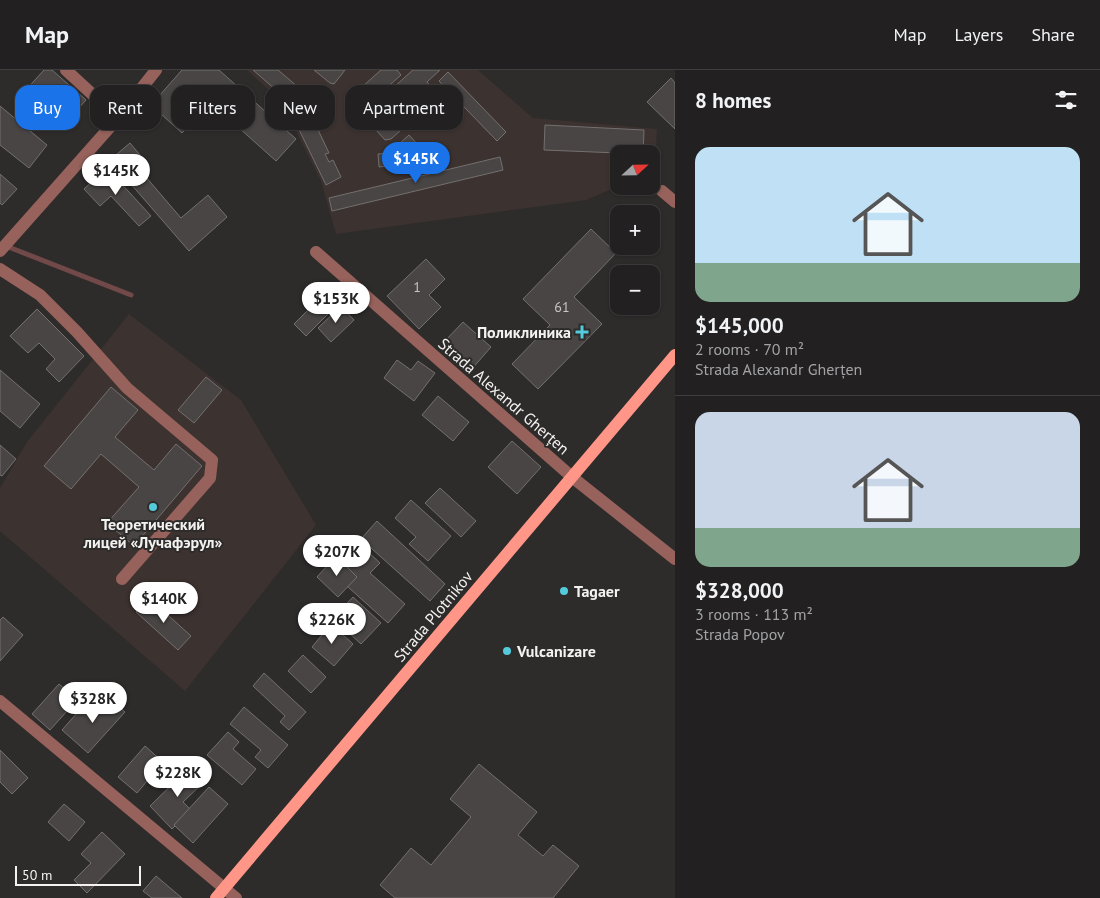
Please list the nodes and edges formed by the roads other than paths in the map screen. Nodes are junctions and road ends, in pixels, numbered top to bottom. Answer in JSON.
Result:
{"nodes":[{"id":1,"x":66,"y":70,"type":"edge"},
{"id":2,"x":156,"y":70,"type":"edge"},
{"id":3,"x":144,"y":85,"type":"edge"},
{"id":4,"x":90,"y":92,"type":"edge"},
{"id":5,"x":107,"y":130,"type":"edge"},
{"id":6,"x":662,"y":191,"type":"dead end"},
{"id":7,"x":675,"y":202,"type":"edge"},
{"id":8,"x":0,"y":251,"type":"edge"},
{"id":9,"x":316,"y":252,"type":"dead end"},
{"id":10,"x":0,"y":269,"type":"edge"},
{"id":11,"x":675,"y":355,"type":"edge"},
{"id":12,"x":572,"y":477,"type":"junction"},
{"id":13,"x":675,"y":559,"type":"edge"},
{"id":14,"x":122,"y":579,"type":"dead end"},
{"id":15,"x":0,"y":701,"type":"edge"},
{"id":16,"x":220,"y":893,"type":"edge"},
{"id":17,"x":236,"y":898,"type":"edge"}],
"edges":[{"from":1,"to":4,"type":"street"},
{"from":2,"to":3,"type":"street"},
{"from":5,"to":8,"type":"street"},
{"from":6,"to":7,"type":"street"},
{"from":9,"to":12,"type":"street","name":"Strada Alexandr Gherțen"},
{"from":10,"to":14,"type":"street"},
{"from":11,"to":12,"type":"main road","name":"Strada Plotnikov"},
{"from":12,"to":13,"type":"street","name":"Strada Alexandr Gherțen"},
{"from":12,"to":16,"type":"main road","name":"Strada Plotnikov"},
{"from":15,"to":16,"type":"street"},
{"from":16,"to":17,"type":"street"}]}
